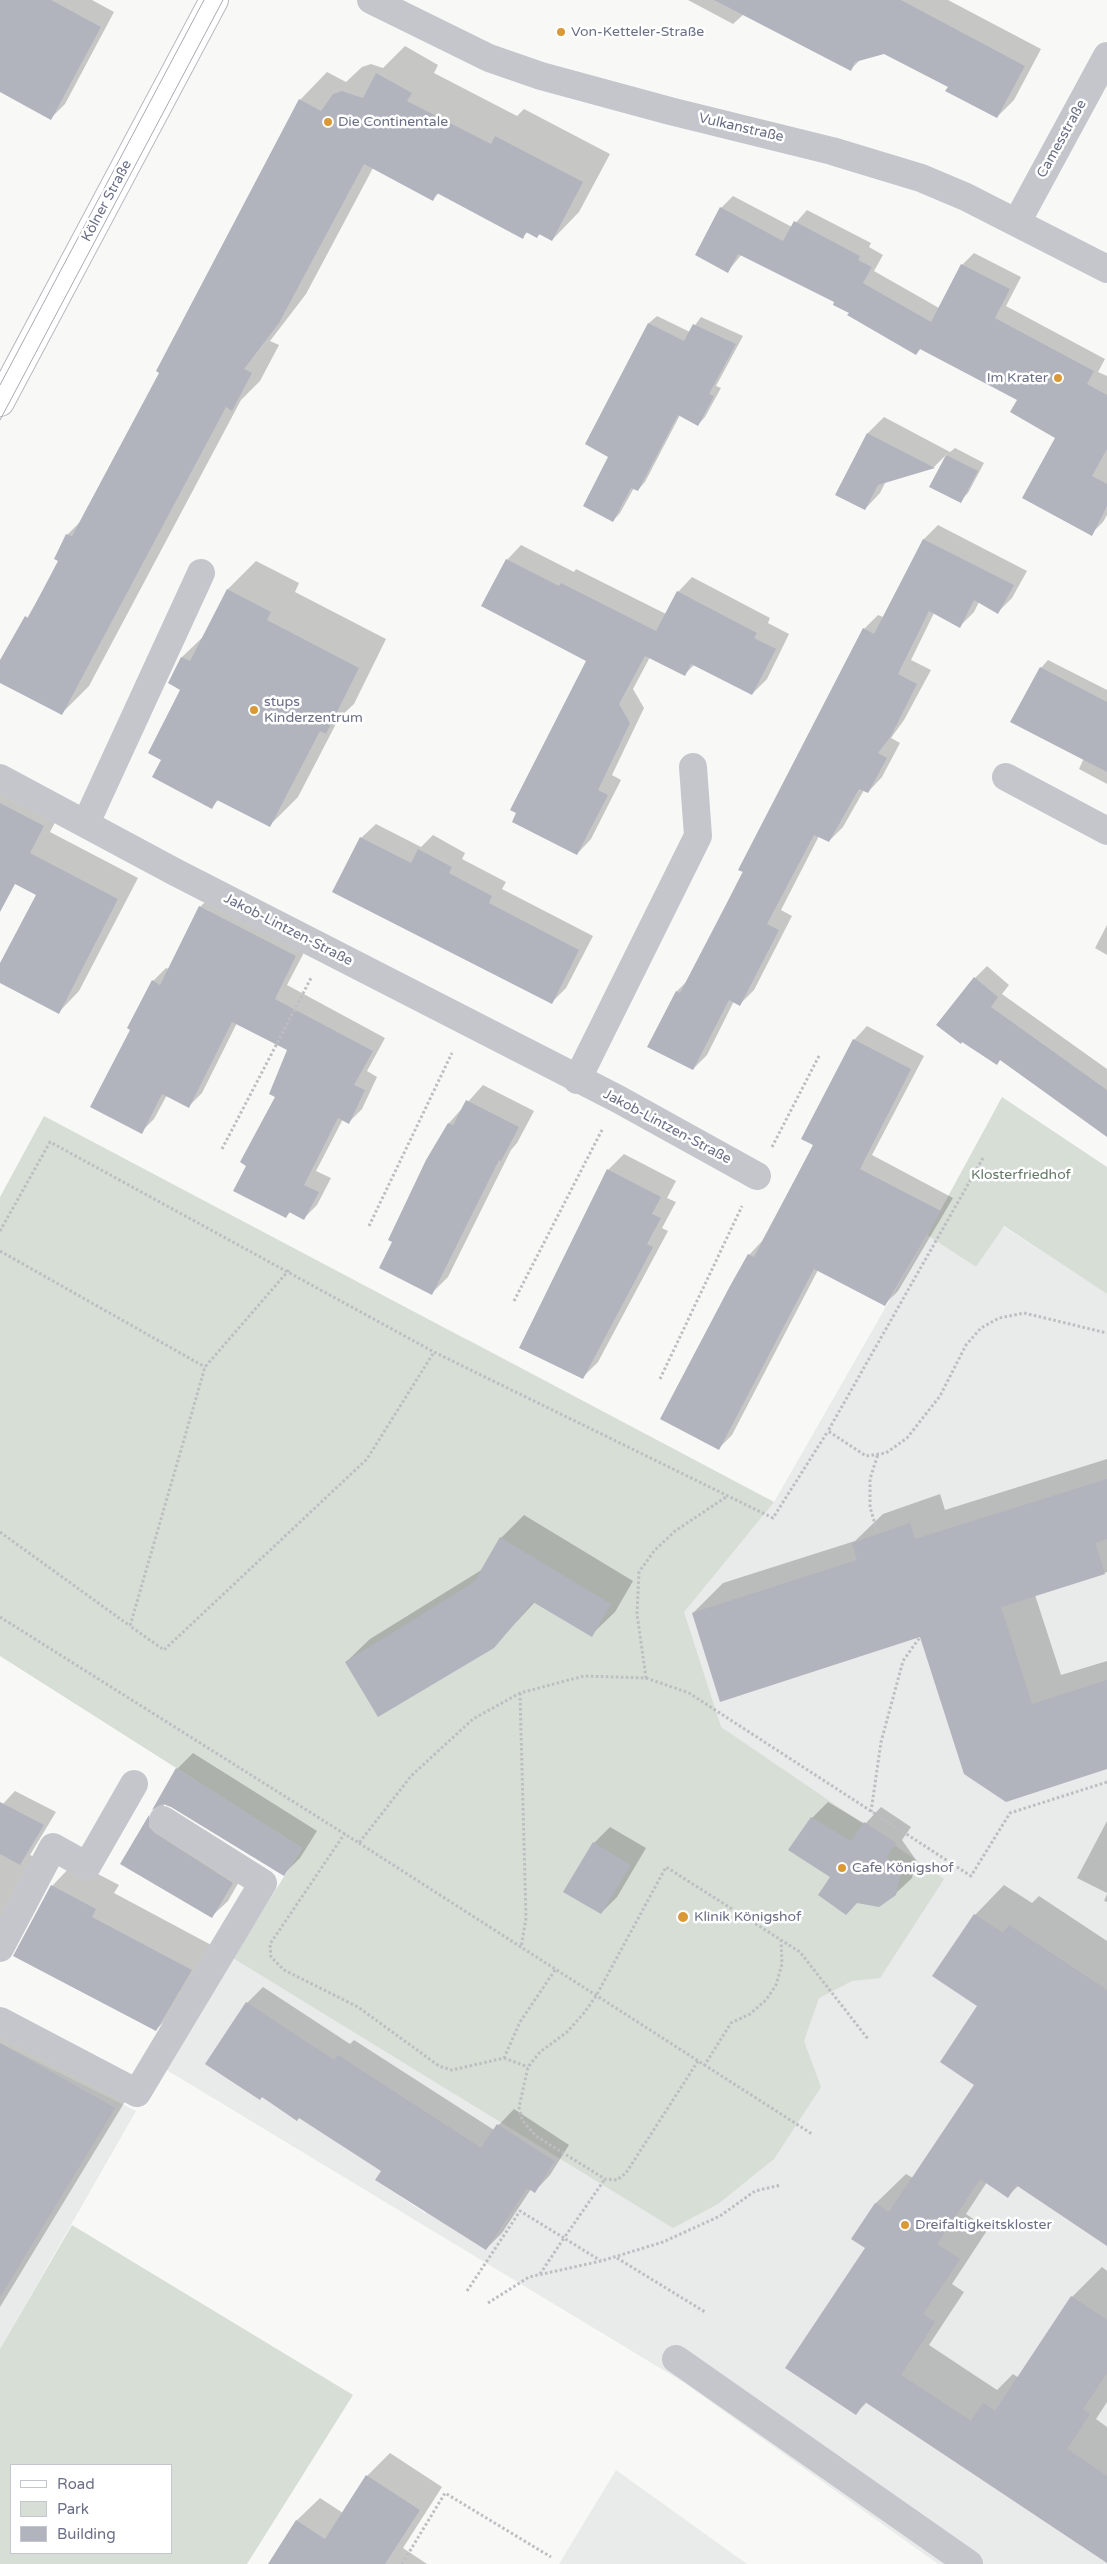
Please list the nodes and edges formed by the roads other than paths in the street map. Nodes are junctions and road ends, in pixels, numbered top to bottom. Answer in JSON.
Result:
{"nodes":[{"id":1,"x":214,"y":0,"type":"edge"},
{"id":2,"x":371,"y":0,"type":"edge"},
{"id":3,"x":1107,"y":56,"type":"edge"},
{"id":4,"x":1017,"y":222,"type":"junction"},
{"id":5,"x":1107,"y":269,"type":"edge"},
{"id":6,"x":0,"y":402,"type":"edge"},
{"id":7,"x":201,"y":574,"type":"dead end"},
{"id":8,"x":693,"y":767,"type":"dead end"},
{"id":9,"x":1006,"y":777,"type":"dead end"},
{"id":10,"x":0,"y":778,"type":"edge"},
{"id":11,"x":86,"y":823,"type":"junction"},
{"id":12,"x":1107,"y":831,"type":"edge"},
{"id":13,"x":578,"y":1080,"type":"junction"},
{"id":14,"x":757,"y":1176,"type":"road end"},
{"id":15,"x":134,"y":1784,"type":"dead end"},
{"id":16,"x":163,"y":1820,"type":"dead end"},
{"id":17,"x":0,"y":1948,"type":"edge"},
{"id":18,"x":0,"y":2021,"type":"edge"},
{"id":19,"x":676,"y":2359,"type":"dead end"},
{"id":20,"x":969,"y":2564,"type":"edge"}],
"edges":[{"from":1,"to":6,"type":"main road","name":"Kölner Straße"},
{"from":2,"to":4,"type":"street","name":"Vulkanstraße"},
{"from":3,"to":4,"type":"street","name":"Camesstraße"},
{"from":4,"to":5,"type":"street","name":"Vulkanstraße"},
{"from":7,"to":11,"type":"street"},
{"from":8,"to":13,"type":"street"},
{"from":9,"to":12,"type":"street"},
{"from":10,"to":11,"type":"street","name":"Jakob-Lintzen-Straße"},
{"from":11,"to":13,"type":"street","name":"Jakob-Lintzen-Straße"},
{"from":13,"to":14,"type":"street","name":"Jakob-Lintzen-Straße"},
{"from":15,"to":17,"type":"street"},
{"from":16,"to":18,"type":"street"},
{"from":19,"to":20,"type":"street"}]}
